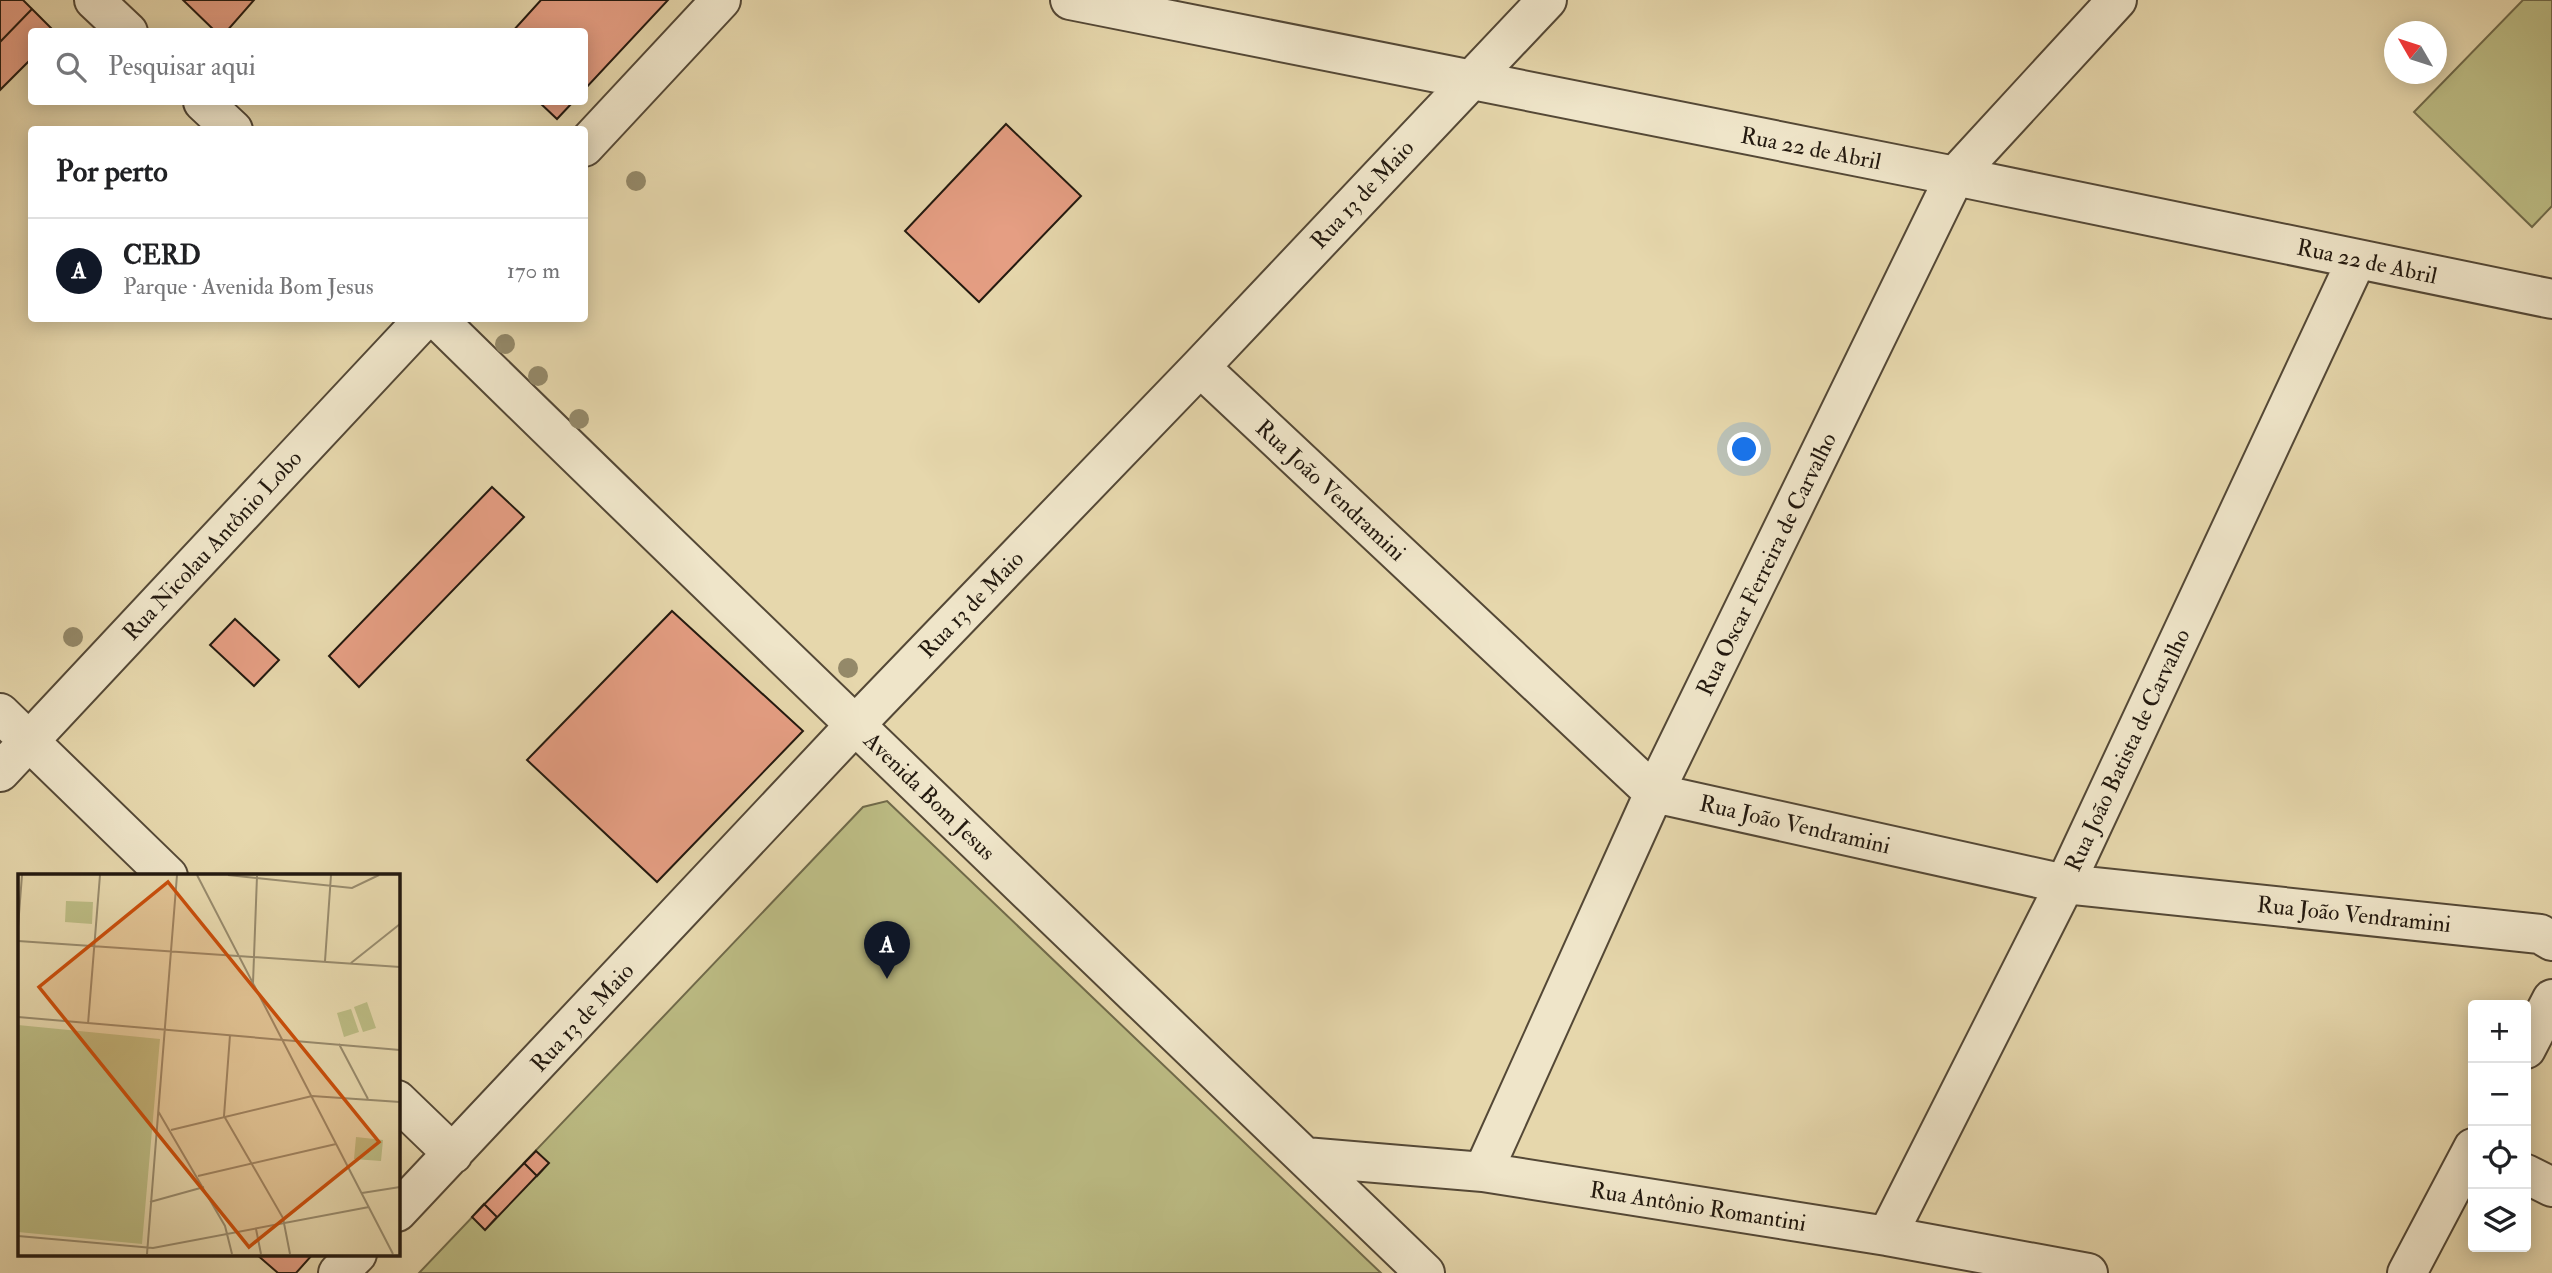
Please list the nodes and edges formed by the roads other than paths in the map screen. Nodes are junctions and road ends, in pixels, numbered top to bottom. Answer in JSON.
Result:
{"nodes":[{"id":1,"x":94,"y":0,"type":"edge"},
{"id":2,"x":721,"y":0,"type":"edge"},
{"id":3,"x":1070,"y":0,"type":"edge"},
{"id":4,"x":1547,"y":0,"type":"edge"},
{"id":5,"x":2117,"y":0,"type":"edge"},
{"id":6,"x":124,"y":28,"type":"edge"},
{"id":7,"x":1468,"y":81,"type":"junction"},
{"id":8,"x":206,"y":105,"type":"edge"},
{"id":9,"x":229,"y":126,"type":"edge"},
{"id":10,"x":588,"y":143,"type":"edge"},
{"id":11,"x":1955,"y":176,"type":"junction"},
{"id":12,"x":2357,"y":259,"type":"junction"},
{"id":13,"x":2552,"y":299,"type":"edge"},
{"id":14,"x":421,"y":322,"type":"edge"},
{"id":15,"x":440,"y":322,"type":"edge"},
{"id":16,"x":1200,"y":367,"type":"junction"},
{"id":17,"x":0,"y":713,"type":"edge"},
{"id":18,"x":856,"y":724,"type":"junction"},
{"id":19,"x":29,"y":740,"type":"junction"},
{"id":20,"x":0,"y":772,"type":"edge"},
{"id":21,"x":1654,"y":793,"type":"junction"},
{"id":22,"x":166,"y":874,"type":"edge"},
{"id":23,"x":2064,"y":884,"type":"junction"},
{"id":24,"x":2552,"y":941,"type":"edge"},
{"id":25,"x":2552,"y":999,"type":"edge"},
{"id":26,"x":2531,"y":1039,"type":"edge"},
{"id":27,"x":399,"y":1102,"type":"edge"},
{"id":28,"x":453,"y":1154,"type":"junction"},
{"id":29,"x":1304,"y":1157,"type":"junction"},
{"id":30,"x":2468,"y":1157,"type":"edge"},
{"id":31,"x":1483,"y":1172,"type":"junction"},
{"id":32,"x":2531,"y":1176,"type":"edge"},
{"id":33,"x":2552,"y":1187,"type":"edge"},
{"id":34,"x":399,"y":1210,"type":"edge"},
{"id":35,"x":1887,"y":1236,"type":"junction"},
{"id":36,"x":355,"y":1256,"type":"edge"},
{"id":37,"x":1971,"y":1263,"type":"edge"},
{"id":38,"x":338,"y":1273,"type":"edge"},
{"id":39,"x":1425,"y":1273,"type":"edge"},
{"id":40,"x":2088,"y":1273,"type":"edge"},
{"id":41,"x":2407,"y":1273,"type":"edge"}],
"edges":[{"from":1,"to":6,"type":"street"},
{"from":2,"to":10,"type":"street"},
{"from":3,"to":7,"type":"street","name":"Rua 22 de Abril"},
{"from":4,"to":7,"type":"street","name":"Rua 13 de Maio"},
{"from":5,"to":11,"type":"street","name":"Rua Oscar Ferreira de Carvalho"},
{"from":7,"to":11,"type":"street","name":"Rua 22 de Abril"},
{"from":7,"to":16,"type":"street","name":"Rua 13 de Maio"},
{"from":8,"to":9,"type":"street"},
{"from":11,"to":12,"type":"street","name":"Rua 22 de Abril"},
{"from":11,"to":21,"type":"street","name":"Rua Oscar Ferreira de Carvalho"},
{"from":12,"to":13,"type":"street","name":"Rua 22 de Abril"},
{"from":12,"to":23,"type":"street","name":"Rua João Batista de Carvalho"},
{"from":14,"to":19,"type":"street","name":"Rua Nicolau Antônio Lobo"},
{"from":15,"to":18,"type":"street","name":"Avenida Bom Jesus"},
{"from":16,"to":18,"type":"street","name":"Rua 13 de Maio"},
{"from":16,"to":21,"type":"street","name":"Rua João Vendramini"},
{"from":17,"to":19,"type":"street"},
{"from":18,"to":28,"type":"street","name":"Rua 13 de Maio"},
{"from":18,"to":29,"type":"street","name":"Avenida Bom Jesus"},
{"from":19,"to":20,"type":"street","name":"Rua Nicolau Antônio Lobo"},
{"from":19,"to":22,"type":"street"},
{"from":21,"to":23,"type":"street","name":"Rua João Vendramini"},
{"from":21,"to":31,"type":"street","name":"Rua Oscar Ferreira de Carvalho"},
{"from":23,"to":24,"type":"street","name":"Rua João Vendramini"},
{"from":23,"to":35,"type":"street","name":"Rua João Batista de Carvalho"},
{"from":25,"to":26,"type":"street"},
{"from":27,"to":28,"type":"street"},
{"from":28,"to":34,"type":"street","name":"Rua 13 de Maio"},
{"from":29,"to":31,"type":"street","name":"Rua Antônio Romantini"},
{"from":29,"to":39,"type":"street","name":"Avenida Bom Jesus"},
{"from":30,"to":41,"type":"street"},
{"from":31,"to":35,"type":"street","name":"Rua Antônio Romantini"},
{"from":32,"to":33,"type":"street"},
{"from":35,"to":37,"type":"street","name":"Rua Antônio Romantini"},
{"from":36,"to":38,"type":"street"},
{"from":37,"to":40,"type":"street","name":"Rua Antônio Romantini"}]}
